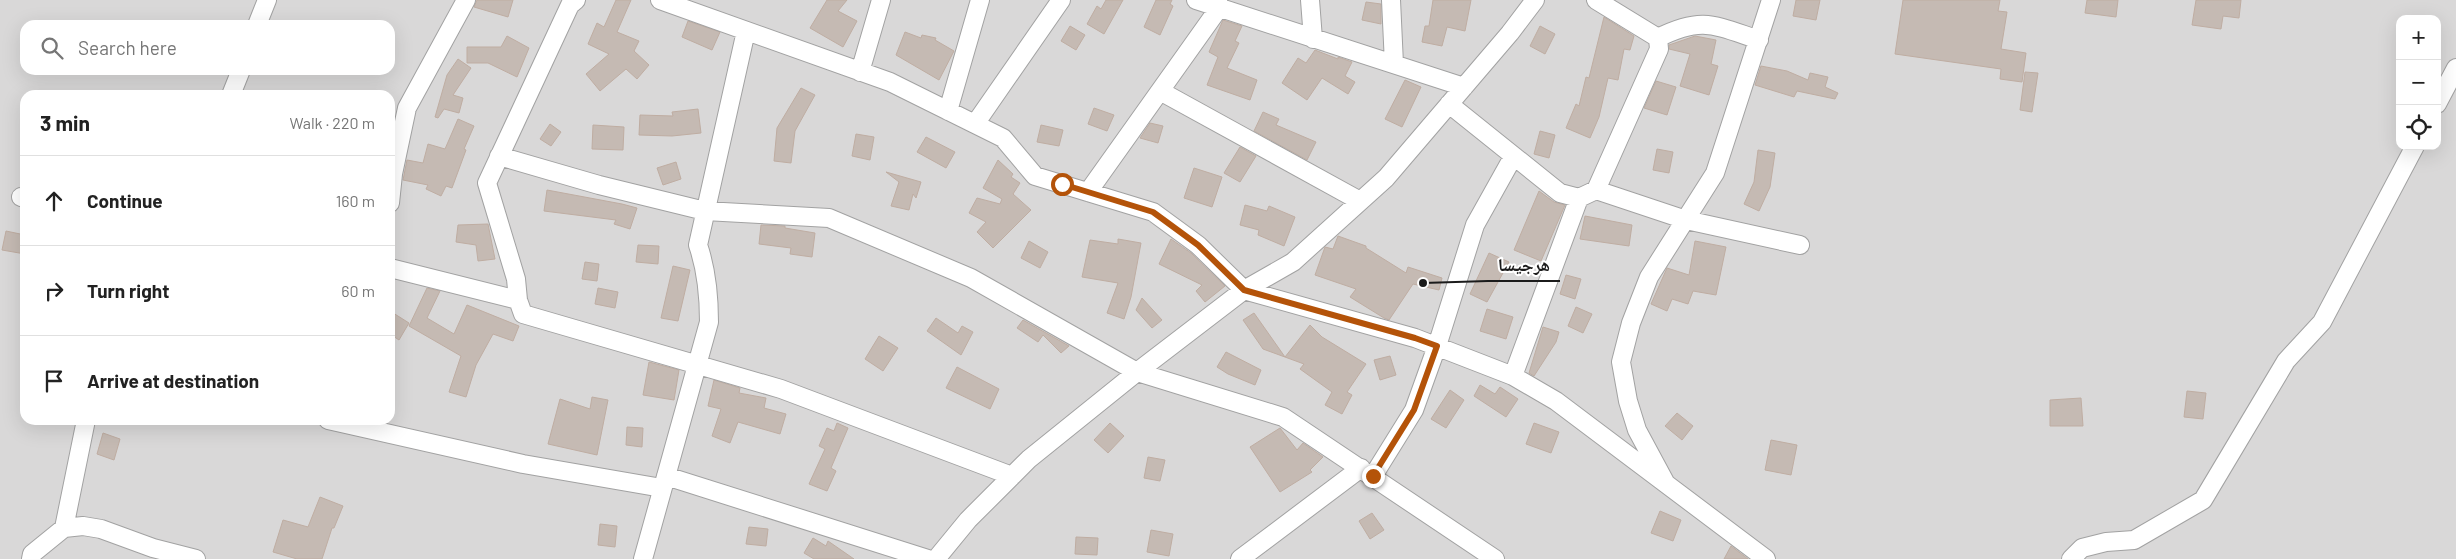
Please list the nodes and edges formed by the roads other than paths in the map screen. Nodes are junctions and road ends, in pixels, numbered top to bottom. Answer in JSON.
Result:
{"nodes":[{"id":1,"x":267,"y":0,"type":"edge"},
{"id":2,"x":466,"y":0,"type":"edge"},
{"id":3,"x":660,"y":0,"type":"edge"},
{"id":4,"x":881,"y":0,"type":"edge"},
{"id":5,"x":980,"y":0,"type":"edge"},
{"id":6,"x":1061,"y":0,"type":"edge"},
{"id":7,"x":1196,"y":0,"type":"edge"},
{"id":8,"x":1310,"y":0,"type":"edge"},
{"id":9,"x":1391,"y":0,"type":"edge"},
{"id":10,"x":1535,"y":0,"type":"edge"},
{"id":11,"x":1596,"y":0,"type":"edge"},
{"id":12,"x":1771,"y":0,"type":"edge"},
{"id":13,"x":572,"y":2,"type":"edge"},
{"id":14,"x":1219,"y":4,"type":"edge"},
{"id":15,"x":260,"y":20,"type":"edge"},
{"id":16,"x":746,"y":31,"type":"junction"},
{"id":17,"x":1314,"y":38,"type":"junction"},
{"id":18,"x":1658,"y":38,"type":"junction"},
{"id":19,"x":1759,"y":40,"type":"junction"},
{"id":20,"x":1394,"y":64,"type":"junction"},
{"id":21,"x":2456,"y":68,"type":"edge"},
{"id":22,"x":860,"y":72,"type":"junction"},
{"id":23,"x":239,"y":75,"type":"edge"},
{"id":24,"x":1464,"y":87,"type":"junction"},
{"id":25,"x":233,"y":90,"type":"edge"},
{"id":26,"x":1160,"y":91,"type":"junction"},
{"id":27,"x":2441,"y":96,"type":"edge"},
{"id":28,"x":1449,"y":104,"type":"junction"},
{"id":29,"x":948,"y":111,"type":"junction"},
{"id":30,"x":975,"y":124,"type":"junction"},
{"id":31,"x":2413,"y":150,"type":"edge"},
{"id":32,"x":499,"y":156,"type":"junction"},
{"id":33,"x":1513,"y":157,"type":"junction"},
{"id":34,"x":395,"y":165,"type":"edge"},
{"id":35,"x":1596,"y":190,"type":"junction"},
{"id":36,"x":1088,"y":192,"type":"junction"},
{"id":37,"x":1579,"y":198,"type":"junction"},
{"id":38,"x":1360,"y":201,"type":"junction"},
{"id":39,"x":705,"y":211,"type":"junction"},
{"id":40,"x":1686,"y":220,"type":"junction"},
{"id":41,"x":1800,"y":245,"type":"dead end"},
{"id":42,"x":395,"y":269,"type":"edge"},
{"id":43,"x":1244,"y":290,"type":"junction"},
{"id":44,"x":518,"y":300,"type":"junction"},
{"id":45,"x":1437,"y":346,"type":"junction"},
{"id":46,"x":697,"y":363,"type":"junction"},
{"id":47,"x":1137,"y":372,"type":"junction"},
{"id":48,"x":1513,"y":376,"type":"junction"},
{"id":49,"x":85,"y":425,"type":"edge"},
{"id":50,"x":350,"y":425,"type":"edge"},
{"id":51,"x":1367,"y":472,"type":"junction"},
{"id":52,"x":1012,"y":476,"type":"junction"},
{"id":53,"x":664,"y":482,"type":"junction"},
{"id":54,"x":1667,"y":487,"type":"junction"},
{"id":55,"x":64,"y":528,"type":"junction"},
{"id":56,"x":30,"y":559,"type":"edge"},
{"id":57,"x":196,"y":559,"type":"edge"},
{"id":58,"x":643,"y":559,"type":"edge"},
{"id":59,"x":928,"y":559,"type":"edge"},
{"id":60,"x":936,"y":559,"type":"edge"},
{"id":61,"x":1240,"y":559,"type":"edge"},
{"id":62,"x":1495,"y":559,"type":"edge"},
{"id":63,"x":1766,"y":559,"type":"edge"},
{"id":64,"x":2071,"y":559,"type":"edge"}],
"edges":[{"from":1,"to":15,"type":"street"},
{"from":2,"to":34,"type":"street"},
{"from":3,"to":16,"type":"street"},
{"from":4,"to":22,"type":"street"},
{"from":5,"to":29,"type":"street"},
{"from":6,"to":30,"type":"street"},
{"from":7,"to":14,"type":"street"},
{"from":8,"to":17,"type":"street"},
{"from":9,"to":20,"type":"street"},
{"from":10,"to":24,"type":"street"},
{"from":11,"to":18,"type":"street"},
{"from":12,"to":19,"type":"street"},
{"from":13,"to":32,"type":"street"},
{"from":14,"to":17,"type":"street"},
{"from":14,"to":26,"type":"street"},
{"from":16,"to":22,"type":"street"},
{"from":16,"to":39,"type":"street"},
{"from":17,"to":20,"type":"street"},
{"from":18,"to":19,"type":"street"},
{"from":18,"to":35,"type":"street"},
{"from":19,"to":40,"type":"street"},
{"from":20,"to":24,"type":"street"},
{"from":21,"to":27,"type":"street"},
{"from":22,"to":29,"type":"street"},
{"from":23,"to":25,"type":"street"},
{"from":24,"to":28,"type":"street"},
{"from":26,"to":36,"type":"street"},
{"from":26,"to":38,"type":"street"},
{"from":28,"to":33,"type":"street"},
{"from":28,"to":38,"type":"street"},
{"from":29,"to":30,"type":"street"},
{"from":30,"to":36,"type":"street"},
{"from":31,"to":64,"type":"street"},
{"from":32,"to":39,"type":"street"},
{"from":32,"to":44,"type":"street"},
{"from":33,"to":37,"type":"street"},
{"from":33,"to":45,"type":"street"},
{"from":35,"to":37,"type":"street"},
{"from":35,"to":40,"type":"street"},
{"from":36,"to":43,"type":"street"},
{"from":37,"to":48,"type":"street"},
{"from":38,"to":43,"type":"street"},
{"from":39,"to":46,"type":"street"},
{"from":39,"to":47,"type":"street"},
{"from":40,"to":41,"type":"street"},
{"from":40,"to":54,"type":"street"},
{"from":42,"to":44,"type":"street"},
{"from":43,"to":45,"type":"street"},
{"from":43,"to":47,"type":"street"},
{"from":44,"to":46,"type":"street"},
{"from":45,"to":48,"type":"street"},
{"from":45,"to":51,"type":"street"},
{"from":46,"to":52,"type":"street"},
{"from":46,"to":53,"type":"street"},
{"from":47,"to":51,"type":"street"},
{"from":47,"to":52,"type":"street"},
{"from":48,"to":54,"type":"street"},
{"from":49,"to":55,"type":"street"},
{"from":50,"to":53,"type":"street"},
{"from":51,"to":61,"type":"street"},
{"from":51,"to":62,"type":"street"},
{"from":52,"to":60,"type":"street"},
{"from":53,"to":58,"type":"street"},
{"from":53,"to":59,"type":"street"},
{"from":54,"to":63,"type":"street"},
{"from":55,"to":56,"type":"street"},
{"from":55,"to":57,"type":"street"}]}
